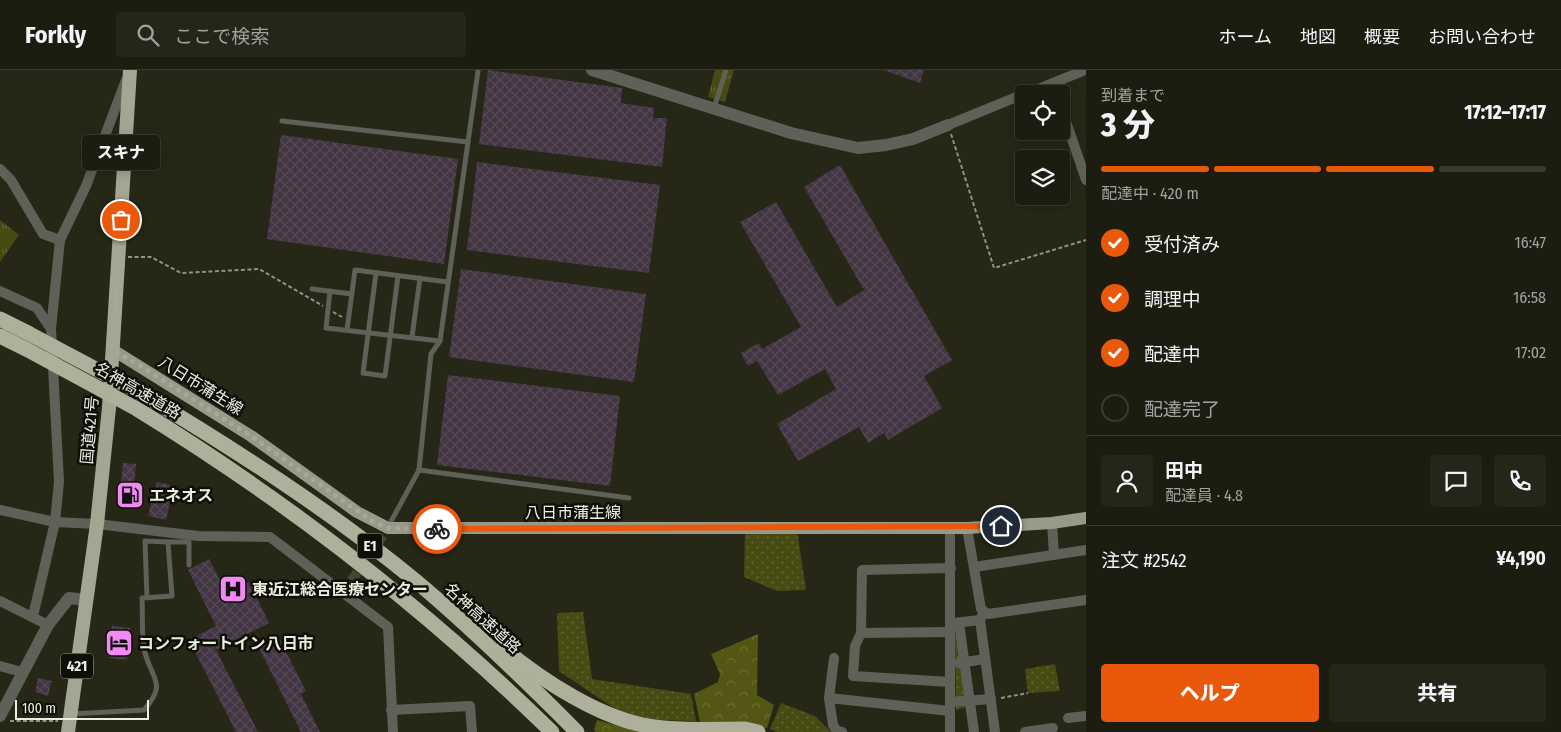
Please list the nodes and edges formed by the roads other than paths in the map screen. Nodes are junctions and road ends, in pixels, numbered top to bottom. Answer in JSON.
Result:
{"nodes":[{"id":1,"x":130,"y":70,"type":"edge"},
{"id":2,"x":592,"y":70,"type":"edge"},
{"id":3,"x":726,"y":70,"type":"edge"},
{"id":4,"x":1085,"y":70,"type":"edge"},
{"id":5,"x":478,"y":71,"type":"edge"},
{"id":6,"x":1053,"y":83,"type":"joint"},
{"id":7,"x":1048,"y":85,"type":"edge"},
{"id":8,"x":1015,"y":98,"type":"edge"},
{"id":9,"x":714,"y":108,"type":"junction"},
{"id":10,"x":282,"y":121,"type":"dead end"},
{"id":11,"x":948,"y":125,"type":"joint"},
{"id":12,"x":1070,"y":133,"type":"edge"},
{"id":13,"x":468,"y":142,"type":"junction"},
{"id":14,"x":0,"y":169,"type":"edge"},
{"id":15,"x":1086,"y":180,"type":"edge"},
{"id":16,"x":60,"y":240,"type":"junction"},
{"id":17,"x":376,"y":273,"type":"junction"},
{"id":18,"x":398,"y":276,"type":"junction"},
{"id":19,"x":420,"y":278,"type":"junction"},
{"id":20,"x":448,"y":282,"type":"junction"},
{"id":21,"x":312,"y":289,"type":"dead end"},
{"id":22,"x":0,"y":291,"type":"edge"},
{"id":23,"x":330,"y":291,"type":"junction"},
{"id":24,"x":352,"y":294,"type":"junction"},
{"id":25,"x":0,"y":318,"type":"edge"},
{"id":26,"x":51,"y":329,"type":"junction"},
{"id":27,"x":347,"y":330,"type":"junction"},
{"id":28,"x":369,"y":331,"type":"junction"},
{"id":29,"x":390,"y":334,"type":"junction"},
{"id":30,"x":0,"y":336,"type":"edge"},
{"id":31,"x":412,"y":337,"type":"junction"},
{"id":32,"x":440,"y":341,"type":"junction"},
{"id":33,"x":113,"y":350,"type":"junction"},
{"id":34,"x":419,"y":470,"type":"junction"},
{"id":35,"x":629,"y":498,"type":"dead end"},
{"id":36,"x":0,"y":510,"type":"edge"},
{"id":37,"x":1086,"y":518,"type":"edge"},
{"id":38,"x":337,"y":521,"type":"junction"},
{"id":39,"x":55,"y":522,"type":"junction"},
{"id":40,"x":1052,"y":523,"type":"junction"},
{"id":41,"x":98,"y":524,"type":"junction"},
{"id":42,"x":950,"y":527,"type":"junction"},
{"id":43,"x":388,"y":528,"type":"junction"},
{"id":44,"x":967,"y":528,"type":"junction"},
{"id":45,"x":168,"y":542,"type":"junction"},
{"id":46,"x":1086,"y":550,"type":"edge"},
{"id":47,"x":1054,"y":555,"type":"junction"},
{"id":48,"x":189,"y":565,"type":"dead end"},
{"id":49,"x":974,"y":567,"type":"junction"},
{"id":50,"x":951,"y":568,"type":"junction"},
{"id":51,"x":147,"y":598,"type":"junction"},
{"id":52,"x":86,"y":600,"type":"junction"},
{"id":53,"x":1086,"y":600,"type":"edge"},
{"id":54,"x":0,"y":601,"type":"edge"},
{"id":55,"x":33,"y":616,"type":"junction"},
{"id":56,"x":982,"y":616,"type":"junction"},
{"id":57,"x":48,"y":625,"type":"junction"},
{"id":58,"x":953,"y":626,"type":"junction"},
{"id":59,"x":861,"y":634,"type":"junction"},
{"id":60,"x":834,"y":658,"type":"dead end"},
{"id":61,"x":985,"y":659,"type":"junction"},
{"id":62,"x":964,"y":662,"type":"junction"},
{"id":63,"x":950,"y":664,"type":"junction"},
{"id":64,"x":0,"y":666,"type":"edge"},
{"id":65,"x":22,"y":672,"type":"junction"},
{"id":66,"x":950,"y":682,"type":"junction"},
{"id":67,"x":829,"y":698,"type":"junction"},
{"id":68,"x":991,"y":699,"type":"junction"},
{"id":69,"x":970,"y":701,"type":"junction"},
{"id":70,"x":950,"y":707,"type":"junction"},
{"id":71,"x":391,"y":710,"type":"junction"},
{"id":72,"x":536,"y":716,"type":"junction"},
{"id":73,"x":1086,"y":716,"type":"edge"},
{"id":74,"x":1068,"y":718,"type":"dead end"},
{"id":75,"x":4,"y":719,"type":"edge"},
{"id":76,"x":67,"y":722,"type":"edge"},
{"id":77,"x":1053,"y":728,"type":"dead end"},
{"id":78,"x":392,"y":732,"type":"edge"},
{"id":79,"x":472,"y":732,"type":"edge"},
{"id":80,"x":547,"y":732,"type":"edge"},
{"id":81,"x":552,"y":732,"type":"edge"},
{"id":82,"x":577,"y":732,"type":"edge"},
{"id":83,"x":758,"y":732,"type":"edge"},
{"id":84,"x":842,"y":732,"type":"edge"},
{"id":85,"x":950,"y":732,"type":"edge"},
{"id":86,"x":974,"y":732,"type":"edge"},
{"id":87,"x":995,"y":732,"type":"edge"},
{"id":88,"x":1025,"y":732,"type":"edge"}],
"edges":[{"from":1,"to":16,"type":"street"},
{"from":1,"to":33,"type":"highway","name":"国道421号","number":"421"},
{"from":2,"to":9,"type":"street"},
{"from":3,"to":9,"type":"lane"},
{"from":4,"to":6,"type":"street"},
{"from":5,"to":13,"type":"lane"},
{"from":6,"to":7,"type":"street"},
{"from":8,"to":11,"type":"street"},
{"from":9,"to":11,"type":"street"},
{"from":10,"to":13,"type":"lane"},
{"from":12,"to":15,"type":"street"},
{"from":13,"to":20,"type":"lane"},
{"from":14,"to":16,"type":"street"},
{"from":16,"to":26,"type":"street"},
{"from":17,"to":18,"type":"lane"},
{"from":17,"to":24,"type":"lane"},
{"from":17,"to":28,"type":"lane"},
{"from":18,"to":19,"type":"lane"},
{"from":18,"to":29,"type":"lane"},
{"from":19,"to":20,"type":"lane"},
{"from":19,"to":31,"type":"lane"},
{"from":20,"to":32,"type":"lane"},
{"from":21,"to":23,"type":"lane"},
{"from":22,"to":26,"type":"street"},
{"from":23,"to":24,"type":"lane"},
{"from":23,"to":27,"type":"lane"},
{"from":24,"to":27,"type":"lane"},
{"from":25,"to":38,"type":"highway","name":"名神高速道路","number":"E1","bridge":true},
{"from":26,"to":39,"type":"street"},
{"from":27,"to":28,"type":"lane"},
{"from":28,"to":29,"type":"lane"},
{"from":28,"to":29,"type":"lane"},
{"from":29,"to":31,"type":"lane"},
{"from":30,"to":72,"type":"highway","name":"名神高速道路","number":"E1","bridge":true},
{"from":31,"to":32,"type":"lane"},
{"from":32,"to":34,"type":"lane"},
{"from":33,"to":41,"type":"highway","name":"国道421号","number":"421"},
{"from":33,"to":43,"type":"main road","name":"八日市蒲生線"},
{"from":34,"to":35,"type":"lane"},
{"from":34,"to":43,"type":"lane"},
{"from":36,"to":39,"type":"street"},
{"from":37,"to":40,"type":"main road","name":"八日市蒲生線"},
{"from":38,"to":82,"type":"highway","name":"名神高速道路","number":"E1"},
{"from":38,"to":83,"type":"highway"},
{"from":39,"to":41,"type":"street"},
{"from":39,"to":55,"type":"street"},
{"from":40,"to":44,"type":"main road","name":"八日市蒲生線"},
{"from":40,"to":47,"type":"street"},
{"from":41,"to":52,"type":"highway","name":"国道421号","number":"421"},
{"from":41,"to":71,"type":"street"},
{"from":42,"to":43,"type":"main road","name":"八日市蒲生線"},
{"from":42,"to":44,"type":"main road","name":"八日市蒲生線"},
{"from":42,"to":50,"type":"street"},
{"from":44,"to":49,"type":"street"},
{"from":45,"to":48,"type":"lane"},
{"from":45,"to":51,"type":"lane"},
{"from":45,"to":51,"type":"lane"},
{"from":46,"to":47,"type":"street"},
{"from":47,"to":49,"type":"street"},
{"from":49,"to":56,"type":"street"},
{"from":50,"to":58,"type":"street"},
{"from":50,"to":59,"type":"street"},
{"from":51,"to":76,"type":"lane"},
{"from":52,"to":57,"type":"street"},
{"from":52,"to":76,"type":"highway","name":"国道421号","number":"421"},
{"from":53,"to":56,"type":"street"},
{"from":54,"to":55,"type":"street"},
{"from":55,"to":57,"type":"street"},
{"from":56,"to":58,"type":"street"},
{"from":56,"to":61,"type":"street"},
{"from":57,"to":65,"type":"street"},
{"from":58,"to":59,"type":"street"},
{"from":58,"to":62,"type":"street"},
{"from":58,"to":63,"type":"street"},
{"from":59,"to":66,"type":"street"},
{"from":60,"to":67,"type":"street"},
{"from":61,"to":62,"type":"street"},
{"from":61,"to":68,"type":"street"},
{"from":62,"to":63,"type":"street"},
{"from":62,"to":69,"type":"street"},
{"from":63,"to":66,"type":"street"},
{"from":64,"to":65,"type":"street"},
{"from":65,"to":75,"type":"street"},
{"from":66,"to":70,"type":"street"},
{"from":67,"to":70,"type":"street"},
{"from":67,"to":84,"type":"street"},
{"from":68,"to":69,"type":"street"},
{"from":68,"to":87,"type":"street"},
{"from":69,"to":70,"type":"street"},
{"from":69,"to":86,"type":"street"},
{"from":70,"to":85,"type":"street"},
{"from":71,"to":78,"type":"street"},
{"from":71,"to":79,"type":"street"},
{"from":72,"to":80,"type":"highway"},
{"from":72,"to":81,"type":"highway","name":"名神高速道路","number":"E1"},
{"from":73,"to":74,"type":"street"},
{"from":77,"to":88,"type":"street"}]}
